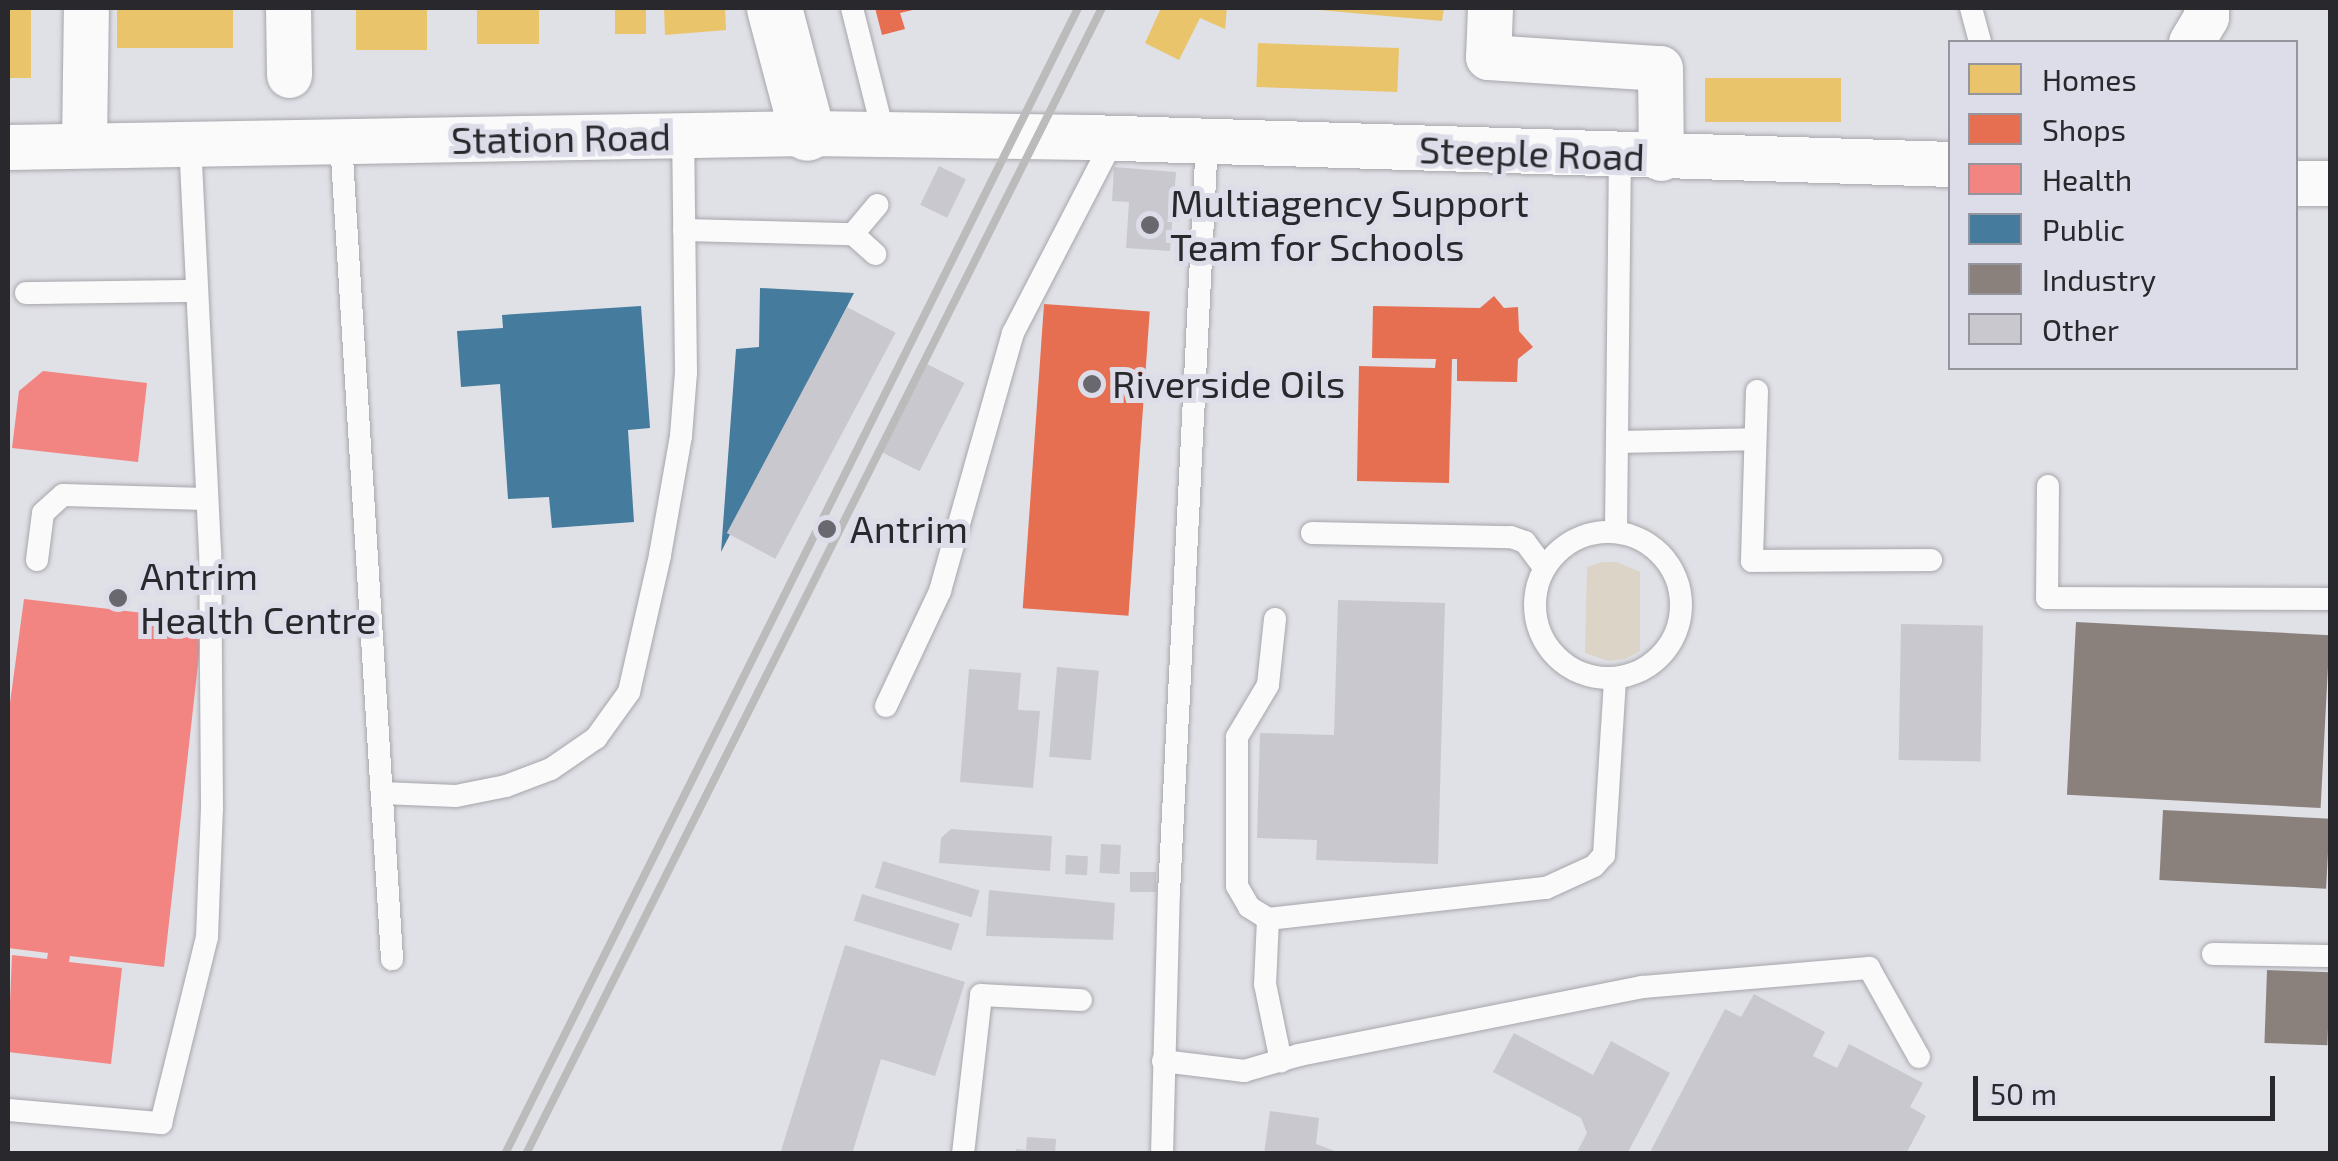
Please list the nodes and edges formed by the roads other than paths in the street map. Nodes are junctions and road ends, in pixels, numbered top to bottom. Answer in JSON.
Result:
{"nodes":[{"id":1,"x":86,"y":8,"type":"edge"},
{"id":2,"x":288,"y":8,"type":"edge"},
{"id":3,"x":774,"y":8,"type":"edge"},
{"id":4,"x":852,"y":8,"type":"edge"},
{"id":5,"x":1490,"y":8,"type":"edge"},
{"id":6,"x":1972,"y":8,"type":"edge"},
{"id":7,"x":2206,"y":8,"type":"edge"},
{"id":8,"x":1980,"y":40,"type":"edge"},
{"id":9,"x":2192,"y":40,"type":"edge"},
{"id":10,"x":289,"y":75,"type":"dead end"},
{"id":11,"x":807,"y":133,"type":"junction"},
{"id":12,"x":884,"y":135,"type":"junction"},
{"id":13,"x":683,"y":136,"type":"junction"},
{"id":14,"x":1114,"y":138,"type":"junction"},
{"id":15,"x":341,"y":141,"type":"junction"},
{"id":16,"x":1208,"y":141,"type":"junction"},
{"id":17,"x":190,"y":144,"type":"junction"},
{"id":18,"x":84,"y":145,"type":"junction"},
{"id":19,"x":8,"y":147,"type":"edge"},
{"id":20,"x":1640,"y":157,"type":"junction"},
{"id":21,"x":1948,"y":164,"type":"edge"},
{"id":22,"x":2298,"y":182,"type":"edge"},
{"id":23,"x":2330,"y":183,"type":"edge"},
{"id":24,"x":878,"y":205,"type":"dead end"},
{"id":25,"x":684,"y":230,"type":"junction"},
{"id":26,"x":853,"y":234,"type":"junction"},
{"id":27,"x":875,"y":254,"type":"dead end"},
{"id":28,"x":194,"y":291,"type":"junction"},
{"id":29,"x":26,"y":294,"type":"dead end"},
{"id":30,"x":1757,"y":391,"type":"dead end"},
{"id":31,"x":1755,"y":439,"type":"junction"},
{"id":32,"x":1617,"y":442,"type":"junction"},
{"id":33,"x":2048,"y":486,"type":"dead end"},
{"id":34,"x":206,"y":500,"type":"junction"},
{"id":35,"x":1616,"y":532,"type":"junction"},
{"id":36,"x":1312,"y":533,"type":"dead end"},
{"id":37,"x":37,"y":560,"type":"dead end"},
{"id":38,"x":1930,"y":560,"type":"dead end"},
{"id":39,"x":1544,"y":567,"type":"junction"},
{"id":40,"x":2330,"y":599,"type":"edge"},
{"id":41,"x":1275,"y":619,"type":"dead end"},
{"id":42,"x":1616,"y":678,"type":"junction"},
{"id":43,"x":886,"y":706,"type":"dead end"},
{"id":44,"x":382,"y":793,"type":"junction"},
{"id":45,"x":1268,"y":919,"type":"junction"},
{"id":46,"x":2213,"y":954,"type":"dead end"},
{"id":47,"x":2330,"y":956,"type":"edge"},
{"id":48,"x":392,"y":958,"type":"dead end"},
{"id":49,"x":1080,"y":1000,"type":"dead end"},
{"id":50,"x":1920,"y":1057,"type":"dead end"},
{"id":51,"x":1281,"y":1061,"type":"junction"},
{"id":52,"x":1163,"y":1062,"type":"junction"},
{"id":53,"x":8,"y":1110,"type":"edge"},
{"id":54,"x":963,"y":1154,"type":"edge"},
{"id":55,"x":1162,"y":1154,"type":"edge"}],
"edges":[{"from":1,"to":18,"type":"street"},
{"from":2,"to":10,"type":"street"},
{"from":3,"to":11,"type":"street"},
{"from":4,"to":12,"type":"lane"},
{"from":5,"to":20,"type":"street"},
{"from":6,"to":8,"type":"lane"},
{"from":7,"to":9,"type":"street"},
{"from":11,"to":12,"type":"street","name":"Station Road"},
{"from":11,"to":13,"type":"street","name":"Station Road"},
{"from":12,"to":14,"type":"street","name":"Station Road"},
{"from":13,"to":15,"type":"street","name":"Station Road"},
{"from":13,"to":25,"type":"lane"},
{"from":14,"to":16,"type":"street","name":"Steeple Road"},
{"from":14,"to":43,"type":"lane"},
{"from":15,"to":17,"type":"street","name":"Station Road"},
{"from":15,"to":44,"type":"lane"},
{"from":16,"to":20,"type":"street","name":"Steeple Road"},
{"from":16,"to":52,"type":"lane"},
{"from":17,"to":18,"type":"street","name":"Station Road"},
{"from":17,"to":28,"type":"lane"},
{"from":18,"to":19,"type":"street","name":"Station Road"},
{"from":20,"to":21,"type":"street","name":"Steeple Road"},
{"from":20,"to":32,"type":"lane"},
{"from":22,"to":23,"type":"street"},
{"from":24,"to":26,"type":"lane"},
{"from":25,"to":26,"type":"lane"},
{"from":25,"to":44,"type":"lane"},
{"from":26,"to":27,"type":"lane"},
{"from":28,"to":29,"type":"lane"},
{"from":28,"to":34,"type":"lane"},
{"from":30,"to":31,"type":"lane"},
{"from":31,"to":32,"type":"lane"},
{"from":31,"to":38,"type":"lane"},
{"from":32,"to":35,"type":"lane"},
{"from":33,"to":40,"type":"lane"},
{"from":34,"to":37,"type":"lane"},
{"from":34,"to":53,"type":"lane"},
{"from":35,"to":39,"type":"lane"},
{"from":35,"to":42,"type":"lane"},
{"from":36,"to":39,"type":"lane"},
{"from":39,"to":42,"type":"lane"},
{"from":41,"to":45,"type":"lane"},
{"from":42,"to":45,"type":"lane"},
{"from":44,"to":48,"type":"lane"},
{"from":45,"to":51,"type":"lane"},
{"from":46,"to":47,"type":"lane"},
{"from":49,"to":54,"type":"lane"},
{"from":50,"to":51,"type":"lane"},
{"from":51,"to":52,"type":"lane"},
{"from":52,"to":55,"type":"lane"}]}
